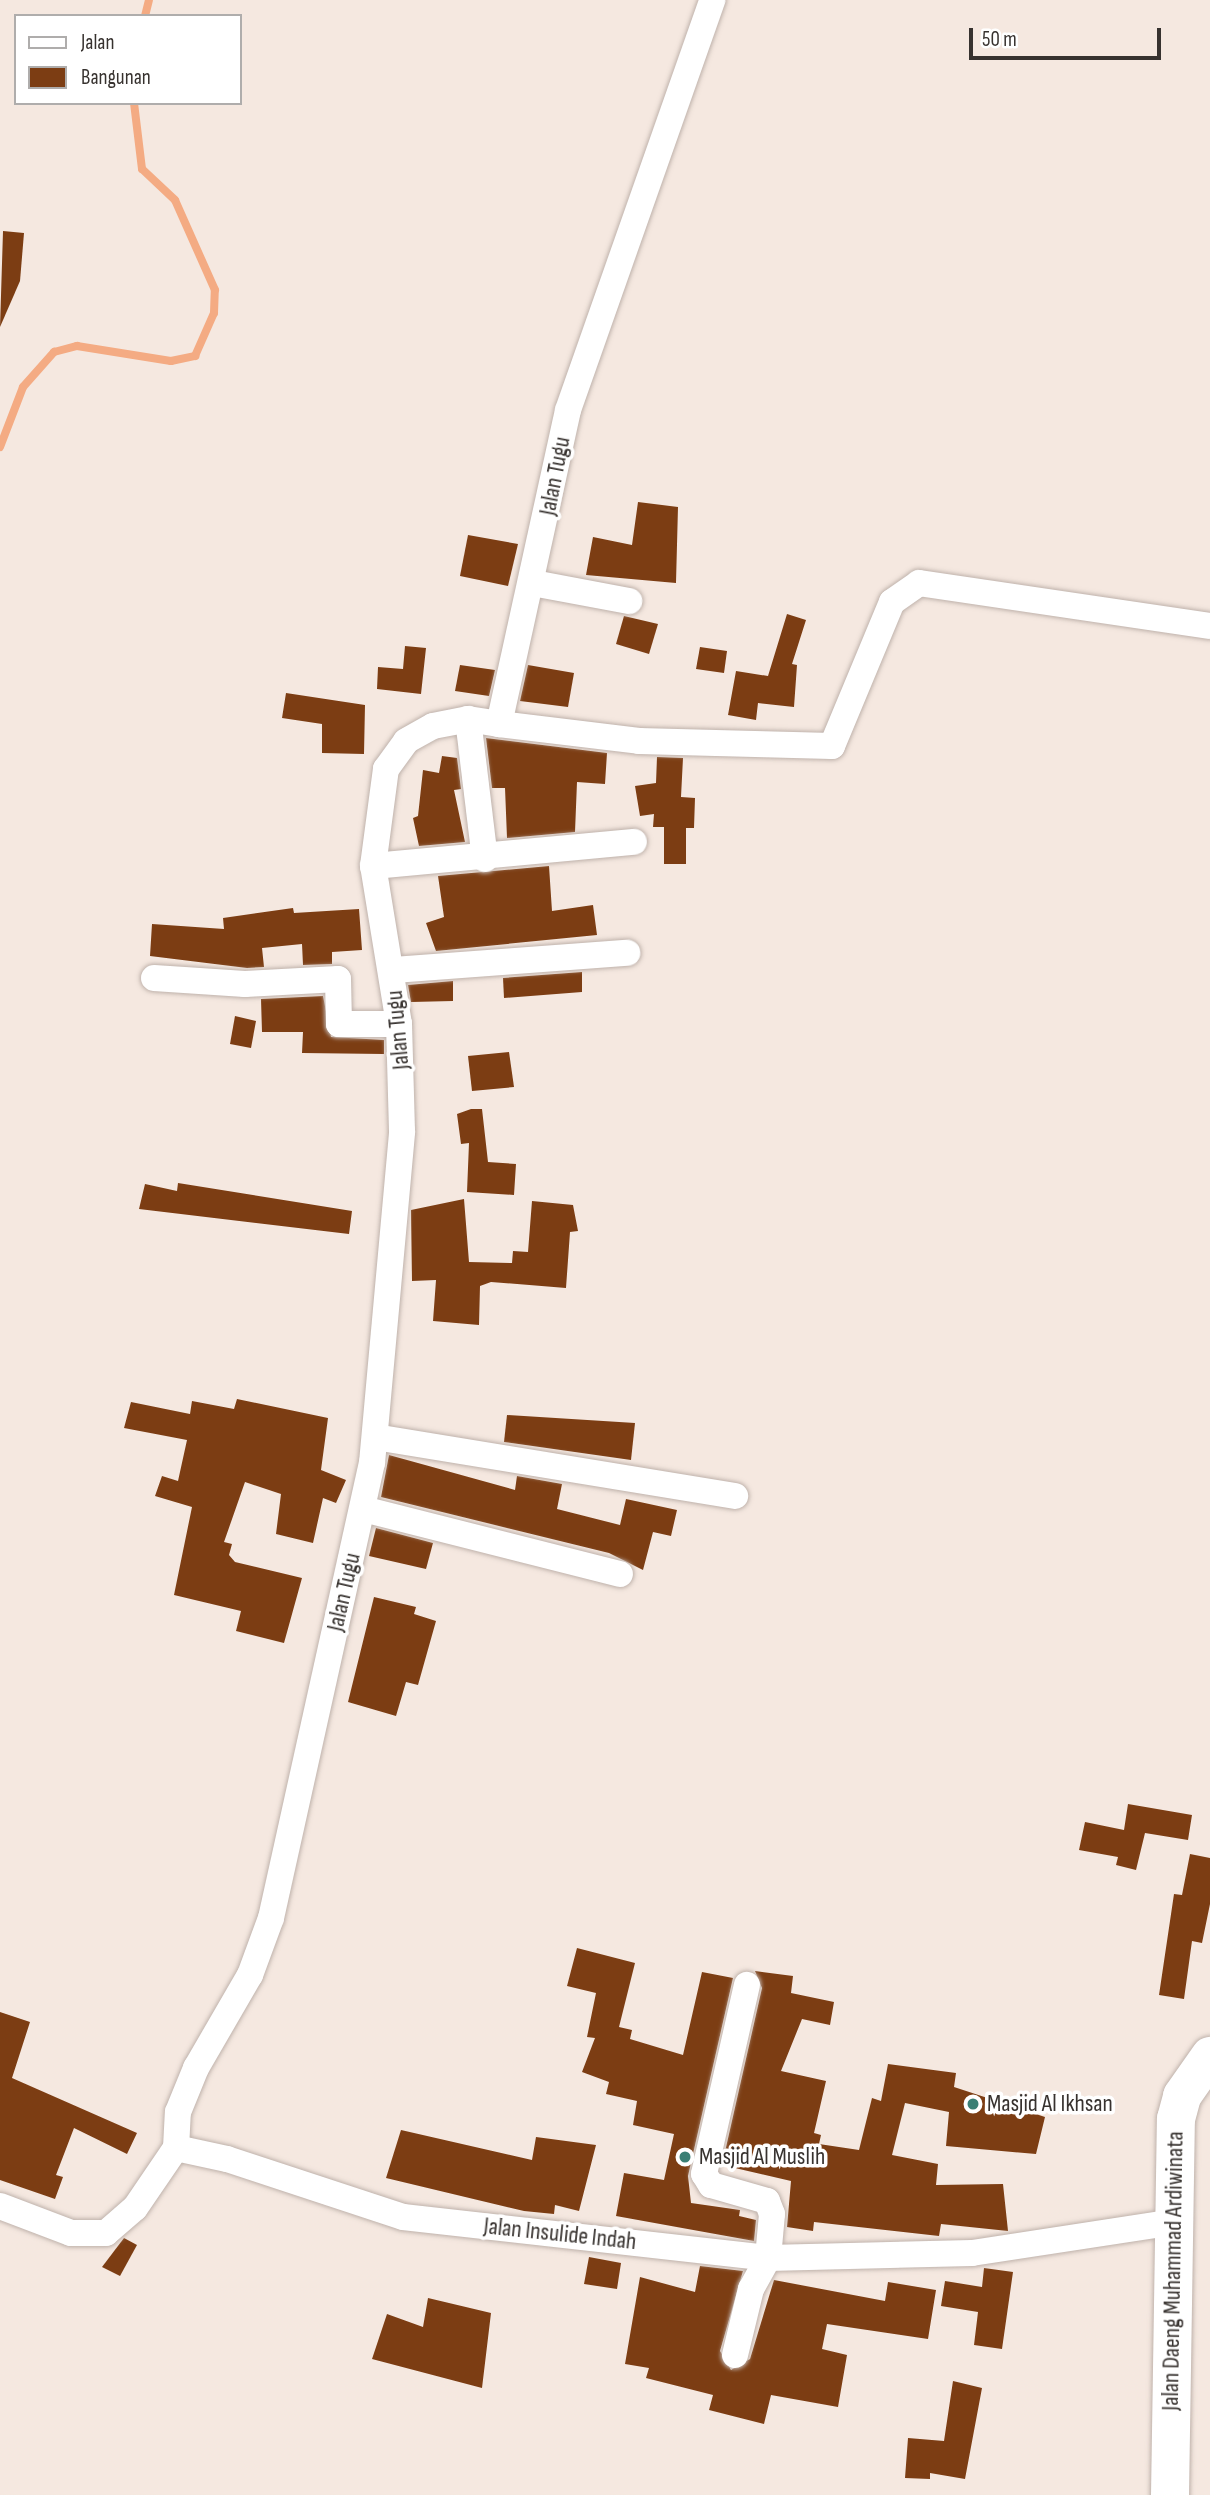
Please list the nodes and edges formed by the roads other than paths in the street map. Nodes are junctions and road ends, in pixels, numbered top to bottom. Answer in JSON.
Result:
{"nodes":[{"id":1,"x":712,"y":0,"type":"edge"},
{"id":2,"x":533,"y":583,"type":"junction"},
{"id":3,"x":629,"y":601,"type":"dead end"},
{"id":4,"x":1210,"y":626,"type":"edge"},
{"id":5,"x":468,"y":719,"type":"junction"},
{"id":6,"x":499,"y":724,"type":"junction"},
{"id":7,"x":634,"y":842,"type":"dead end"},
{"id":8,"x":485,"y":859,"type":"junction"},
{"id":9,"x":373,"y":866,"type":"junction"},
{"id":10,"x":626,"y":953,"type":"dead end"},
{"id":11,"x":393,"y":970,"type":"junction"},
{"id":12,"x":154,"y":978,"type":"dead end"},
{"id":13,"x":399,"y":1024,"type":"junction"},
{"id":14,"x":375,"y":1437,"type":"junction"},
{"id":15,"x":735,"y":1496,"type":"dead end"},
{"id":16,"x":363,"y":1509,"type":"junction"},
{"id":17,"x":620,"y":1574,"type":"dead end"},
{"id":18,"x":747,"y":1985,"type":"dead end"},
{"id":19,"x":1210,"y":2056,"type":"edge"},
{"id":20,"x":176,"y":2148,"type":"junction"},
{"id":21,"x":0,"y":2206,"type":"edge"},
{"id":22,"x":1174,"y":2222,"type":"junction"},
{"id":23,"x":768,"y":2258,"type":"junction"},
{"id":24,"x":735,"y":2355,"type":"dead end"},
{"id":25,"x":1170,"y":2495,"type":"edge"}],
"edges":[{"from":1,"to":2,"type":"street","name":"Jalan Tugu"},
{"from":2,"to":3,"type":"street"},
{"from":2,"to":6,"type":"street","name":"Jalan Tugu"},
{"from":4,"to":6,"type":"street"},
{"from":5,"to":6,"type":"street","name":"Jalan Tugu"},
{"from":5,"to":8,"type":"street"},
{"from":5,"to":9,"type":"street","name":"Jalan Tugu"},
{"from":7,"to":8,"type":"street"},
{"from":8,"to":9,"type":"street"},
{"from":9,"to":11,"type":"street","name":"Jalan Tugu"},
{"from":10,"to":11,"type":"street"},
{"from":11,"to":13,"type":"street","name":"Jalan Tugu"},
{"from":12,"to":13,"type":"street"},
{"from":13,"to":14,"type":"street","name":"Jalan Tugu"},
{"from":14,"to":15,"type":"street"},
{"from":14,"to":16,"type":"street","name":"Jalan Tugu"},
{"from":16,"to":17,"type":"street"},
{"from":16,"to":20,"type":"street","name":"Jalan Tugu"},
{"from":18,"to":23,"type":"street"},
{"from":19,"to":22,"type":"main road","name":"Jalan Daeng Muhammad Ardiwinata"},
{"from":20,"to":21,"type":"street"},
{"from":20,"to":23,"type":"street","name":"Jalan Insulide Indah"},
{"from":22,"to":23,"type":"street","name":"Jalan Insulide Indah"},
{"from":22,"to":25,"type":"main road","name":"Jalan Daeng Muhammad Ardiwinata"},
{"from":23,"to":24,"type":"street"}]}
